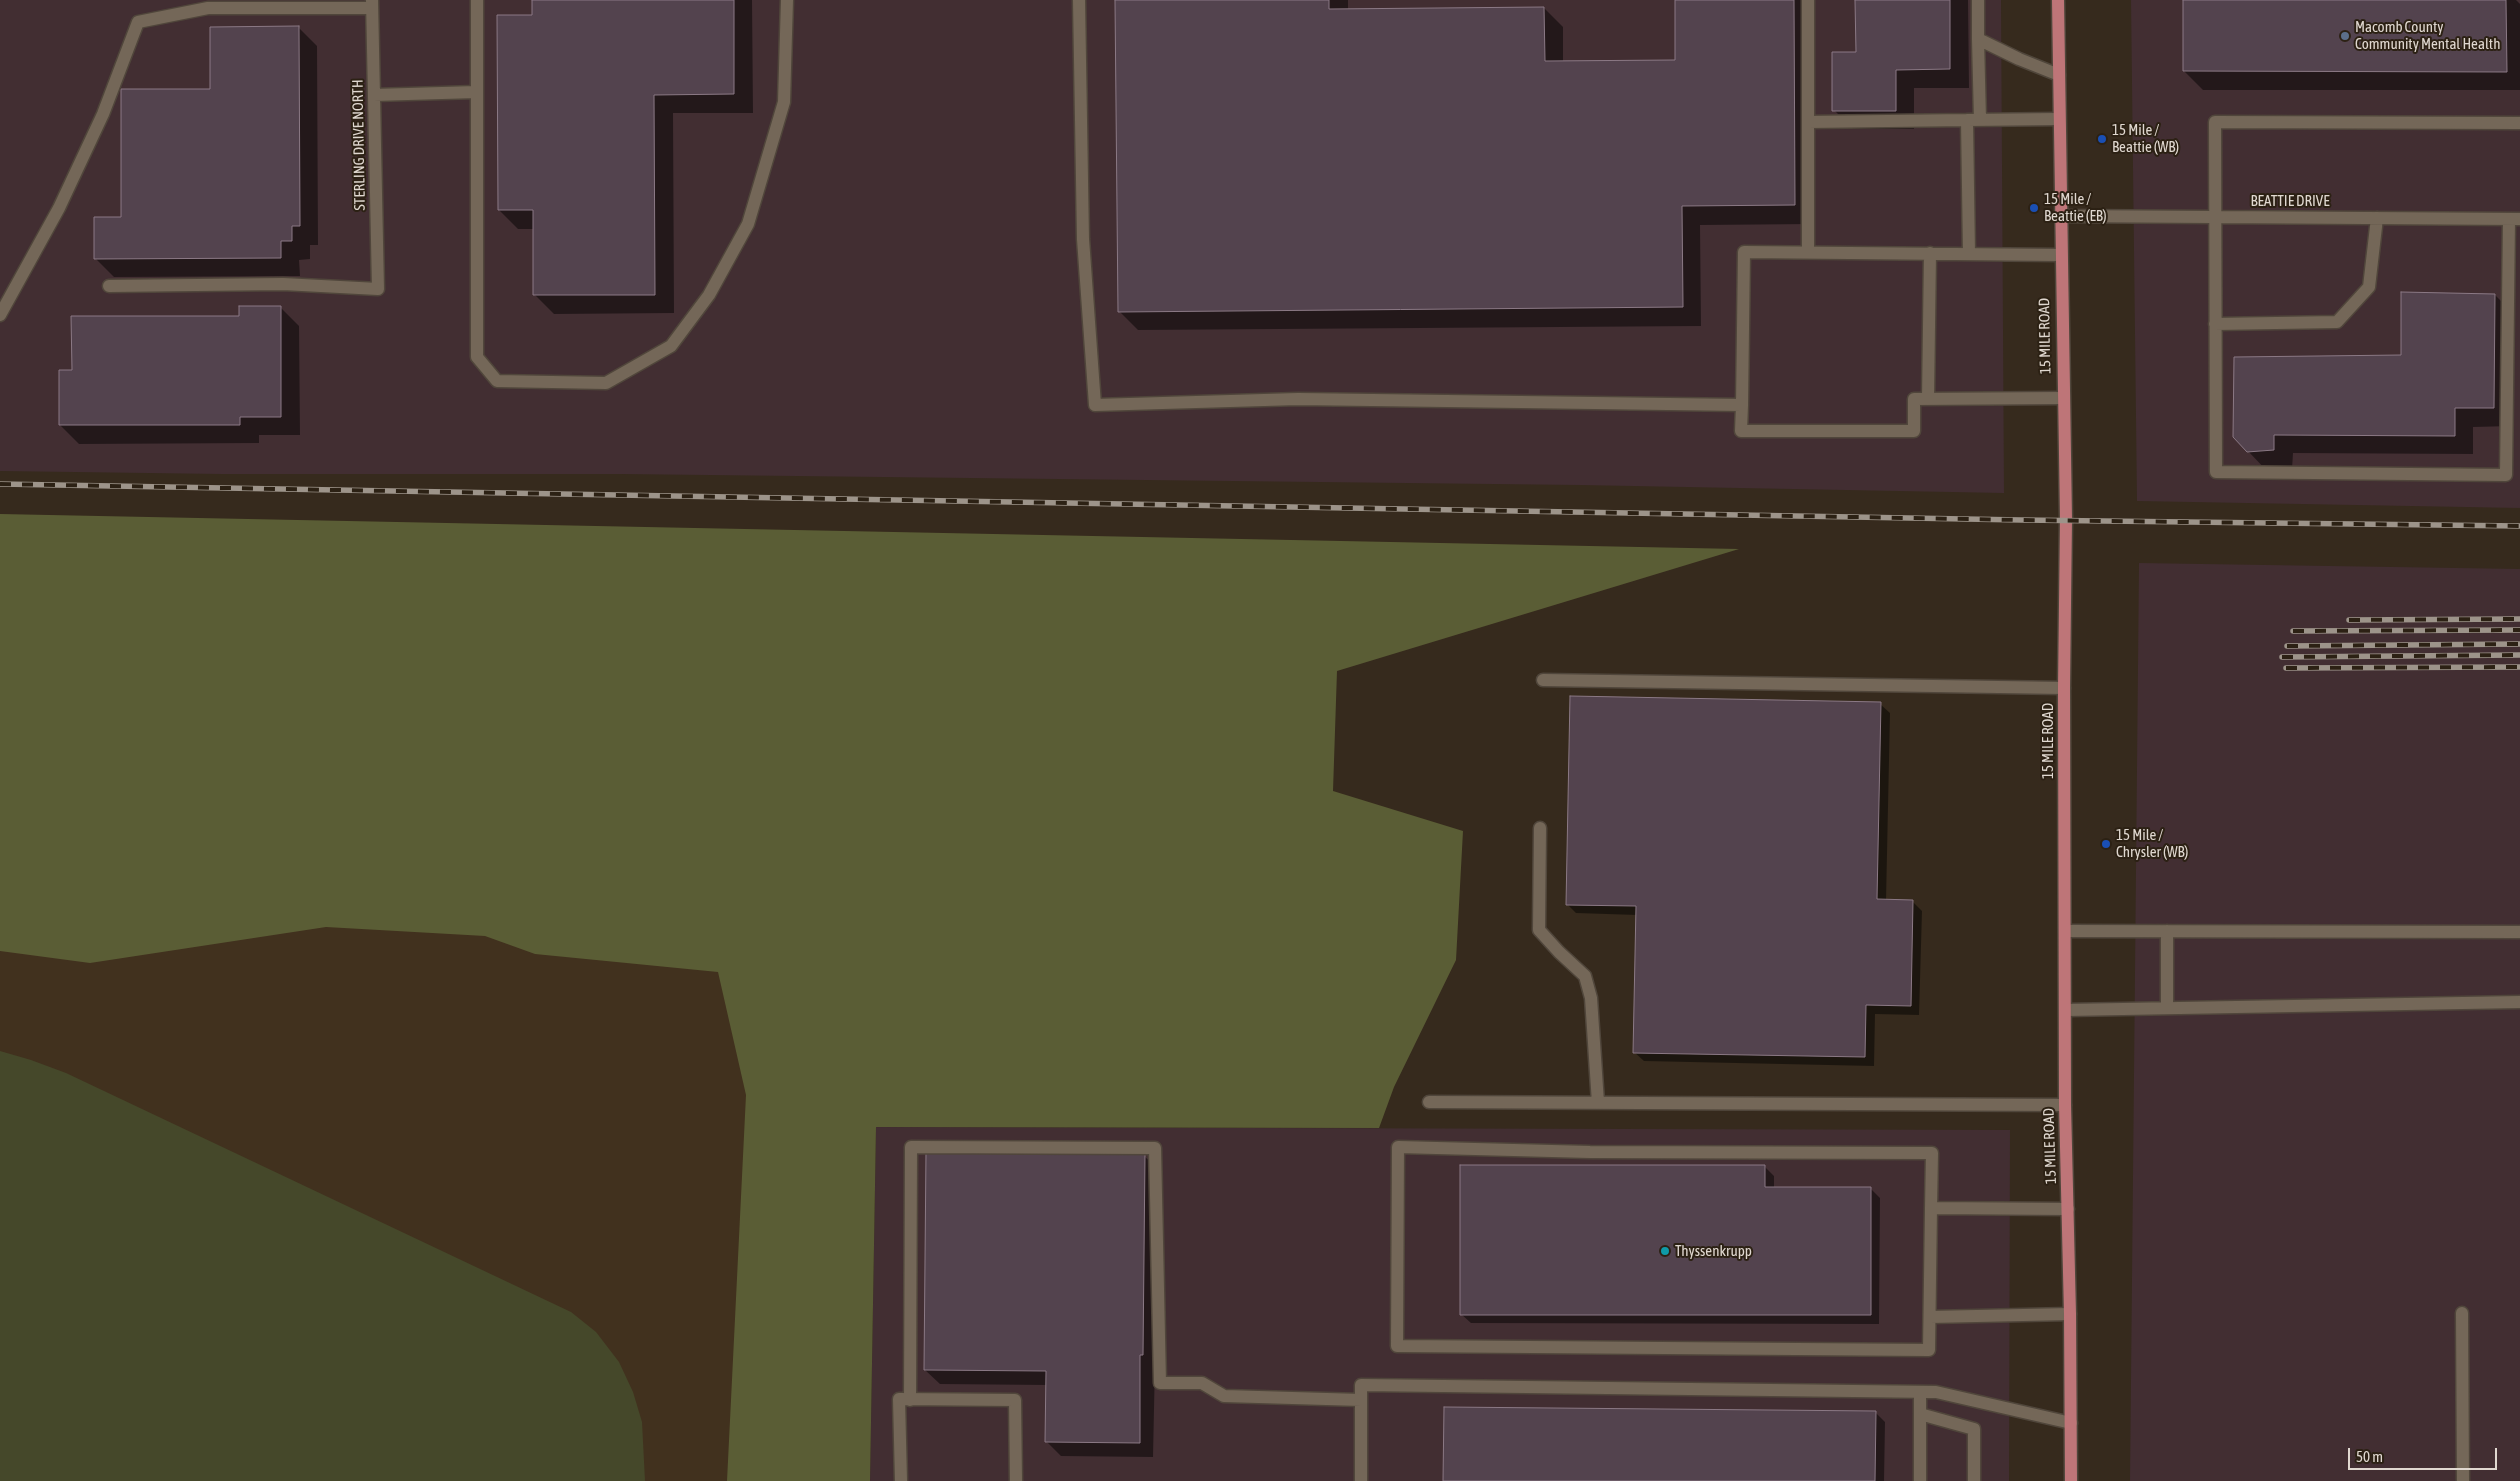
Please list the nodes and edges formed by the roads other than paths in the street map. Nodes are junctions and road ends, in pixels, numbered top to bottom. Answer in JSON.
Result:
{"nodes":[{"id":1,"x":478,"y":0,"type":"edge"},
{"id":2,"x":787,"y":0,"type":"edge"},
{"id":3,"x":1079,"y":0,"type":"edge"},
{"id":4,"x":1808,"y":0,"type":"edge"},
{"id":5,"x":1978,"y":0,"type":"edge"},
{"id":6,"x":2058,"y":0,"type":"edge"},
{"id":7,"x":372,"y":4,"type":"edge"},
{"id":8,"x":1978,"y":40,"type":"junction"},
{"id":9,"x":2059,"y":75,"type":"junction"},
{"id":10,"x":476,"y":92,"type":"junction"},
{"id":11,"x":374,"y":94,"type":"junction"},
{"id":12,"x":2059,"y":119,"type":"junction"},
{"id":13,"x":1974,"y":120,"type":"junction"},
{"id":14,"x":1808,"y":122,"type":"junction"},
{"id":15,"x":2520,"y":123,"type":"edge"},
{"id":16,"x":2060,"y":216,"type":"junction"},
{"id":17,"x":2214,"y":217,"type":"junction"},
{"id":18,"x":2377,"y":218,"type":"junction"},
{"id":19,"x":2514,"y":219,"type":"edge"},
{"id":20,"x":1808,"y":252,"type":"junction"},
{"id":21,"x":1930,"y":253,"type":"junction"},
{"id":22,"x":1969,"y":254,"type":"junction"},
{"id":23,"x":2060,"y":255,"type":"junction"},
{"id":24,"x":109,"y":286,"type":"dead end"},
{"id":25,"x":0,"y":315,"type":"edge"},
{"id":26,"x":2215,"y":324,"type":"junction"},
{"id":27,"x":2063,"y":398,"type":"junction"},
{"id":28,"x":1928,"y":399,"type":"junction"},
{"id":29,"x":1742,"y":405,"type":"junction"},
{"id":30,"x":1543,"y":680,"type":"dead end"},
{"id":31,"x":2064,"y":688,"type":"junction"},
{"id":32,"x":1540,"y":828,"type":"dead end"},
{"id":33,"x":2065,"y":931,"type":"junction"},
{"id":34,"x":2167,"y":931,"type":"junction"},
{"id":35,"x":2520,"y":932,"type":"edge"},
{"id":36,"x":2520,"y":1002,"type":"edge"},
{"id":37,"x":2167,"y":1008,"type":"junction"},
{"id":38,"x":2066,"y":1010,"type":"junction"},
{"id":39,"x":1429,"y":1102,"type":"dead end"},
{"id":40,"x":1598,"y":1103,"type":"junction"},
{"id":41,"x":2065,"y":1105,"type":"junction"},
{"id":42,"x":1931,"y":1208,"type":"junction"},
{"id":43,"x":2068,"y":1209,"type":"junction"},
{"id":44,"x":2462,"y":1313,"type":"dead end"},
{"id":45,"x":2070,"y":1314,"type":"junction"},
{"id":46,"x":1930,"y":1317,"type":"junction"},
{"id":47,"x":1920,"y":1392,"type":"junction"},
{"id":48,"x":910,"y":1400,"type":"junction"},
{"id":49,"x":1361,"y":1400,"type":"junction"},
{"id":50,"x":1920,"y":1414,"type":"junction"},
{"id":51,"x":2071,"y":1423,"type":"junction"},
{"id":52,"x":902,"y":1481,"type":"edge"},
{"id":53,"x":1016,"y":1481,"type":"edge"},
{"id":54,"x":1361,"y":1481,"type":"edge"},
{"id":55,"x":1920,"y":1481,"type":"edge"},
{"id":56,"x":1974,"y":1481,"type":"edge"},
{"id":57,"x":2071,"y":1481,"type":"edge"},
{"id":58,"x":2463,"y":1481,"type":"edge"}],
"edges":[{"from":1,"to":10,"type":"street"},
{"from":2,"to":10,"type":"street"},
{"from":3,"to":29,"type":"street"},
{"from":4,"to":14,"type":"street"},
{"from":5,"to":8,"type":"street"},
{"from":6,"to":9,"type":"main road","name":"15 MILE ROAD"},
{"from":7,"to":11,"type":"street","name":"STERLING DRIVE NORTH"},
{"from":7,"to":25,"type":"street"},
{"from":8,"to":9,"type":"street"},
{"from":8,"to":13,"type":"street"},
{"from":9,"to":12,"type":"main road","name":"15 MILE ROAD"},
{"from":10,"to":11,"type":"street"},
{"from":11,"to":24,"type":"street","name":"STERLING DRIVE NORTH"},
{"from":12,"to":13,"type":"street"},
{"from":12,"to":16,"type":"main road","name":"15 MILE ROAD"},
{"from":13,"to":14,"type":"street"},
{"from":13,"to":22,"type":"street"},
{"from":14,"to":20,"type":"street"},
{"from":15,"to":17,"type":"street"},
{"from":16,"to":17,"type":"street","name":"BEATTIE DRIVE"},
{"from":16,"to":23,"type":"main road","name":"15 MILE ROAD"},
{"from":17,"to":18,"type":"street","name":"BEATTIE DRIVE"},
{"from":17,"to":26,"type":"street"},
{"from":18,"to":19,"type":"street","name":"BEATTIE DRIVE"},
{"from":18,"to":26,"type":"street"},
{"from":19,"to":26,"type":"street"},
{"from":20,"to":21,"type":"street"},
{"from":20,"to":29,"type":"street"},
{"from":21,"to":22,"type":"street"},
{"from":21,"to":28,"type":"street"},
{"from":22,"to":23,"type":"street"},
{"from":23,"to":27,"type":"main road","name":"15 MILE ROAD"},
{"from":27,"to":28,"type":"street"},
{"from":27,"to":31,"type":"main road","name":"15 MILE ROAD"},
{"from":28,"to":29,"type":"street"},
{"from":30,"to":31,"type":"street"},
{"from":31,"to":33,"type":"main road","name":"15 MILE ROAD"},
{"from":32,"to":40,"type":"street"},
{"from":33,"to":34,"type":"street"},
{"from":33,"to":38,"type":"main road","name":"15 MILE ROAD"},
{"from":34,"to":35,"type":"street"},
{"from":34,"to":37,"type":"street"},
{"from":36,"to":37,"type":"street"},
{"from":37,"to":38,"type":"street"},
{"from":38,"to":41,"type":"main road","name":"15 MILE ROAD"},
{"from":39,"to":40,"type":"street"},
{"from":40,"to":41,"type":"street"},
{"from":41,"to":43,"type":"main road","name":"15 MILE ROAD"},
{"from":42,"to":43,"type":"street"},
{"from":42,"to":46,"type":"street"},
{"from":42,"to":46,"type":"street"},
{"from":43,"to":45,"type":"main road","name":"15 MILE ROAD"},
{"from":44,"to":58,"type":"street"},
{"from":45,"to":46,"type":"street"},
{"from":45,"to":51,"type":"main road","name":"15 MILE ROAD"},
{"from":47,"to":49,"type":"street"},
{"from":47,"to":50,"type":"street"},
{"from":47,"to":51,"type":"street"},
{"from":48,"to":49,"type":"street"},
{"from":48,"to":52,"type":"street"},
{"from":48,"to":53,"type":"street"},
{"from":49,"to":54,"type":"street"},
{"from":50,"to":55,"type":"street"},
{"from":50,"to":56,"type":"street"},
{"from":51,"to":57,"type":"main road","name":"15 MILE ROAD"}]}
